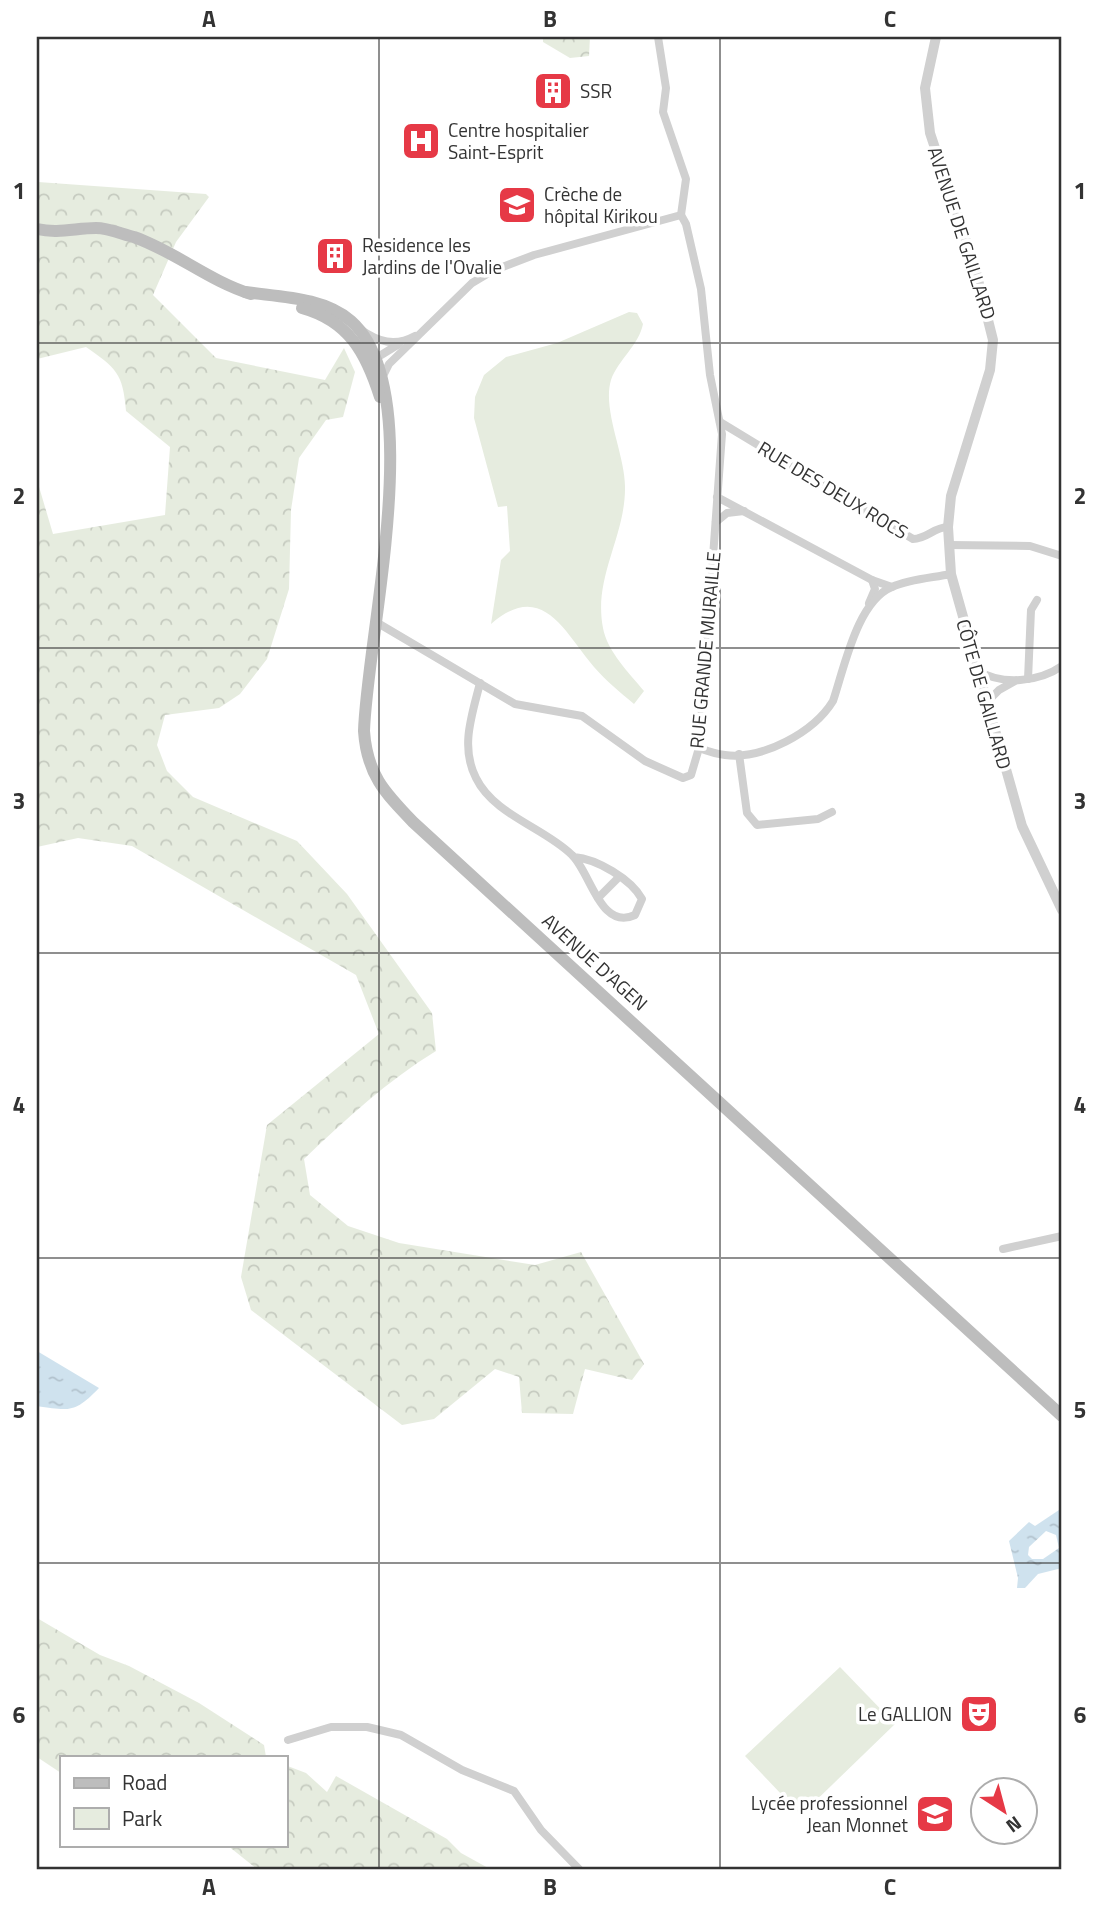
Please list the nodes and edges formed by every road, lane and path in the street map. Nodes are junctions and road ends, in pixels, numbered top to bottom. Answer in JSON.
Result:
{"nodes":[{"id":1,"x":658,"y":37,"type":"edge"},
{"id":2,"x":936,"y":37,"type":"edge"},
{"id":3,"x":681,"y":215,"type":"junction"},
{"id":4,"x":37,"y":229,"type":"edge"},
{"id":5,"x":245,"y":292,"type":"junction"},
{"id":6,"x":440,"y":317,"type":"junction"},
{"id":7,"x":352,"y":322,"type":"junction"},
{"id":8,"x":399,"y":344,"type":"junction"},
{"id":9,"x":397,"y":356,"type":"junction"},
{"id":10,"x":376,"y":365,"type":"junction"},
{"id":11,"x":720,"y":422,"type":"junction"},
{"id":12,"x":958,"y":468,"type":"joint"},
{"id":13,"x":717,"y":497,"type":"junction"},
{"id":14,"x":744,"y":510,"type":"junction"},
{"id":15,"x":716,"y":522,"type":"junction"},
{"id":16,"x":948,"y":527,"type":"junction"},
{"id":17,"x":949,"y":545,"type":"junction"},
{"id":18,"x":1062,"y":556,"type":"edge"},
{"id":19,"x":951,"y":574,"type":"junction"},
{"id":20,"x":872,"y":580,"type":"junction"},
{"id":21,"x":891,"y":587,"type":"junction"},
{"id":22,"x":1037,"y":600,"type":"dead end"},
{"id":23,"x":376,"y":622,"type":"junction"},
{"id":24,"x":860,"y":622,"type":"junction"},
{"id":25,"x":1062,"y":666,"type":"edge"},
{"id":26,"x":977,"y":670,"type":"junction"},
{"id":27,"x":1024,"y":679,"type":"junction"},
{"id":28,"x":480,"y":683,"type":"junction"},
{"id":29,"x":986,"y":702,"type":"junction"},
{"id":30,"x":699,"y":748,"type":"junction"},
{"id":31,"x":740,"y":754,"type":"junction"},
{"id":32,"x":832,"y":812,"type":"dead end"},
{"id":33,"x":574,"y":856,"type":"junction"},
{"id":34,"x":619,"y":877,"type":"junction"},
{"id":35,"x":598,"y":898,"type":"junction"},
{"id":36,"x":1062,"y":910,"type":"edge"},
{"id":37,"x":1062,"y":1236,"type":"edge"},
{"id":38,"x":1003,"y":1249,"type":"dead end"},
{"id":39,"x":1062,"y":1416,"type":"edge"},
{"id":40,"x":288,"y":1740,"type":"dead end"},
{"id":41,"x":579,"y":1869,"type":"edge"}],
"edges":[{"from":1,"to":3,"type":"street"},
{"from":2,"to":12,"type":"street","name":"AVENUE DE GAILLARD"},
{"from":3,"to":6,"type":"street"},
{"from":3,"to":11,"type":"street","name":"RUE GRANDE MURAILLE"},
{"from":4,"to":5,"type":"main road"},
{"from":5,"to":7,"type":"main road"},
{"from":5,"to":10,"type":"main road"},
{"from":6,"to":8,"type":"street"},
{"from":6,"to":9,"type":"street"},
{"from":7,"to":8,"type":"street"},
{"from":7,"to":10,"type":"main road"},
{"from":8,"to":10,"type":"street"},
{"from":9,"to":10,"type":"street"},
{"from":9,"to":10,"type":"street"},
{"from":10,"to":23,"type":"main road","name":"AVENUE D'AGEN"},
{"from":11,"to":13,"type":"street","name":"RUE GRANDE MURAILLE"},
{"from":11,"to":16,"type":"street","name":"RUE DES DEUX ROCS"},
{"from":12,"to":16,"type":"street","name":"CÔTE DE GAILLARD"},
{"from":13,"to":14,"type":"street"},
{"from":13,"to":15,"type":"street","name":"RUE GRANDE MURAILLE"},
{"from":14,"to":15,"type":"street"},
{"from":14,"to":20,"type":"street"},
{"from":15,"to":30,"type":"street","name":"RUE GRANDE MURAILLE"},
{"from":16,"to":17,"type":"street","name":"CÔTE DE GAILLARD"},
{"from":17,"to":18,"type":"street"},
{"from":17,"to":19,"type":"street","name":"CÔTE DE GAILLARD"},
{"from":19,"to":21,"type":"street"},
{"from":19,"to":26,"type":"street","name":"CÔTE DE GAILLARD"},
{"from":20,"to":21,"type":"street"},
{"from":20,"to":24,"type":"street"},
{"from":21,"to":24,"type":"street"},
{"from":22,"to":27,"type":"street"},
{"from":23,"to":28,"type":"street","name":"RUE GRANDE MURAILLE"},
{"from":23,"to":39,"type":"main road","name":"AVENUE D'AGEN"},
{"from":24,"to":31,"type":"street"},
{"from":25,"to":27,"type":"street"},
{"from":26,"to":27,"type":"street"},
{"from":26,"to":29,"type":"street","name":"CÔTE DE GAILLARD"},
{"from":27,"to":29,"type":"street"},
{"from":28,"to":30,"type":"street","name":"RUE GRANDE MURAILLE"},
{"from":28,"to":33,"type":"street"},
{"from":29,"to":36,"type":"street","name":"CÔTE DE GAILLARD"},
{"from":30,"to":31,"type":"street"},
{"from":31,"to":32,"type":"street"},
{"from":33,"to":34,"type":"street"},
{"from":33,"to":35,"type":"street"},
{"from":34,"to":35,"type":"street"},
{"from":34,"to":35,"type":"street"},
{"from":37,"to":38,"type":"street"},
{"from":40,"to":41,"type":"street"}]}
